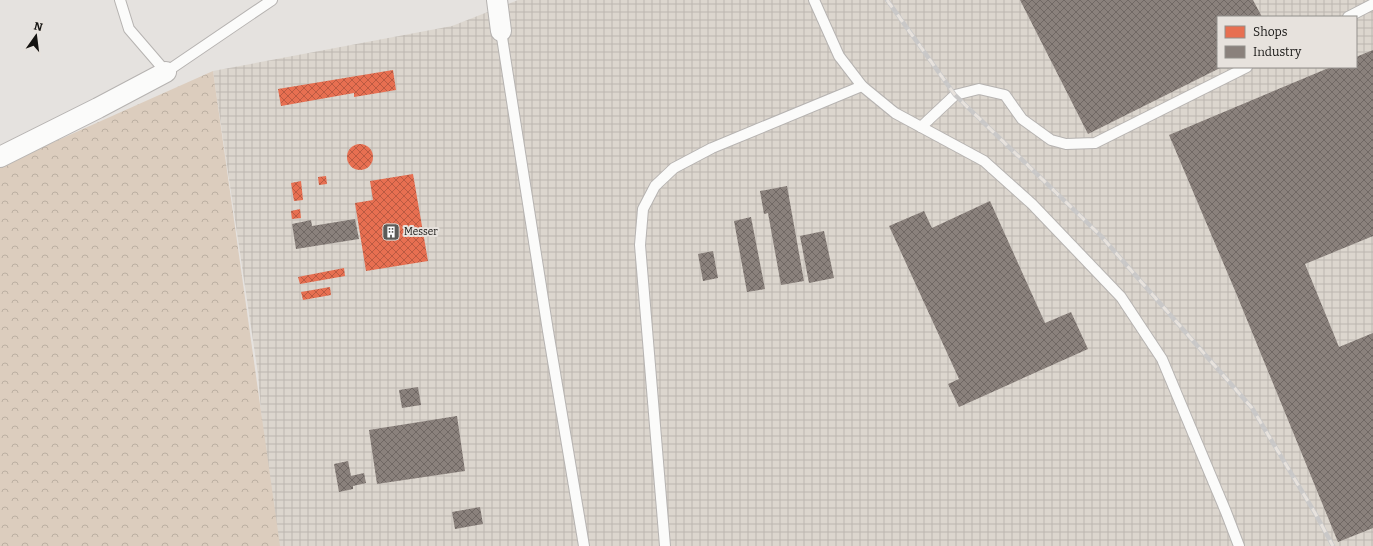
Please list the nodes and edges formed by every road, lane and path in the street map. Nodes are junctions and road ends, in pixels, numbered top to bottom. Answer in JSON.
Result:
{"nodes":[{"id":1,"x":120,"y":0,"type":"edge"},
{"id":2,"x":272,"y":0,"type":"edge"},
{"id":3,"x":497,"y":0,"type":"edge"},
{"id":4,"x":814,"y":0,"type":"edge"},
{"id":5,"x":1373,"y":4,"type":"edge"},
{"id":6,"x":1350,"y":16,"type":"edge"},
{"id":7,"x":501,"y":31,"type":"joint"},
{"id":8,"x":1245,"y":68,"type":"edge"},
{"id":9,"x":166,"y":72,"type":"junction"},
{"id":10,"x":862,"y":86,"type":"junction"},
{"id":11,"x":921,"y":127,"type":"junction"},
{"id":12,"x":0,"y":157,"type":"edge"},
{"id":13,"x":584,"y":546,"type":"edge"},
{"id":14,"x":665,"y":546,"type":"edge"},
{"id":15,"x":1239,"y":546,"type":"edge"}],
"edges":[{"from":1,"to":9,"type":"lane"},
{"from":2,"to":9,"type":"lane"},
{"from":3,"to":7,"type":"street"},
{"from":4,"to":10,"type":"lane"},
{"from":5,"to":6,"type":"lane"},
{"from":7,"to":13,"type":"lane"},
{"from":8,"to":11,"type":"lane"},
{"from":9,"to":12,"type":"street"},
{"from":10,"to":11,"type":"lane"},
{"from":10,"to":14,"type":"lane"},
{"from":11,"to":15,"type":"lane"}]}
